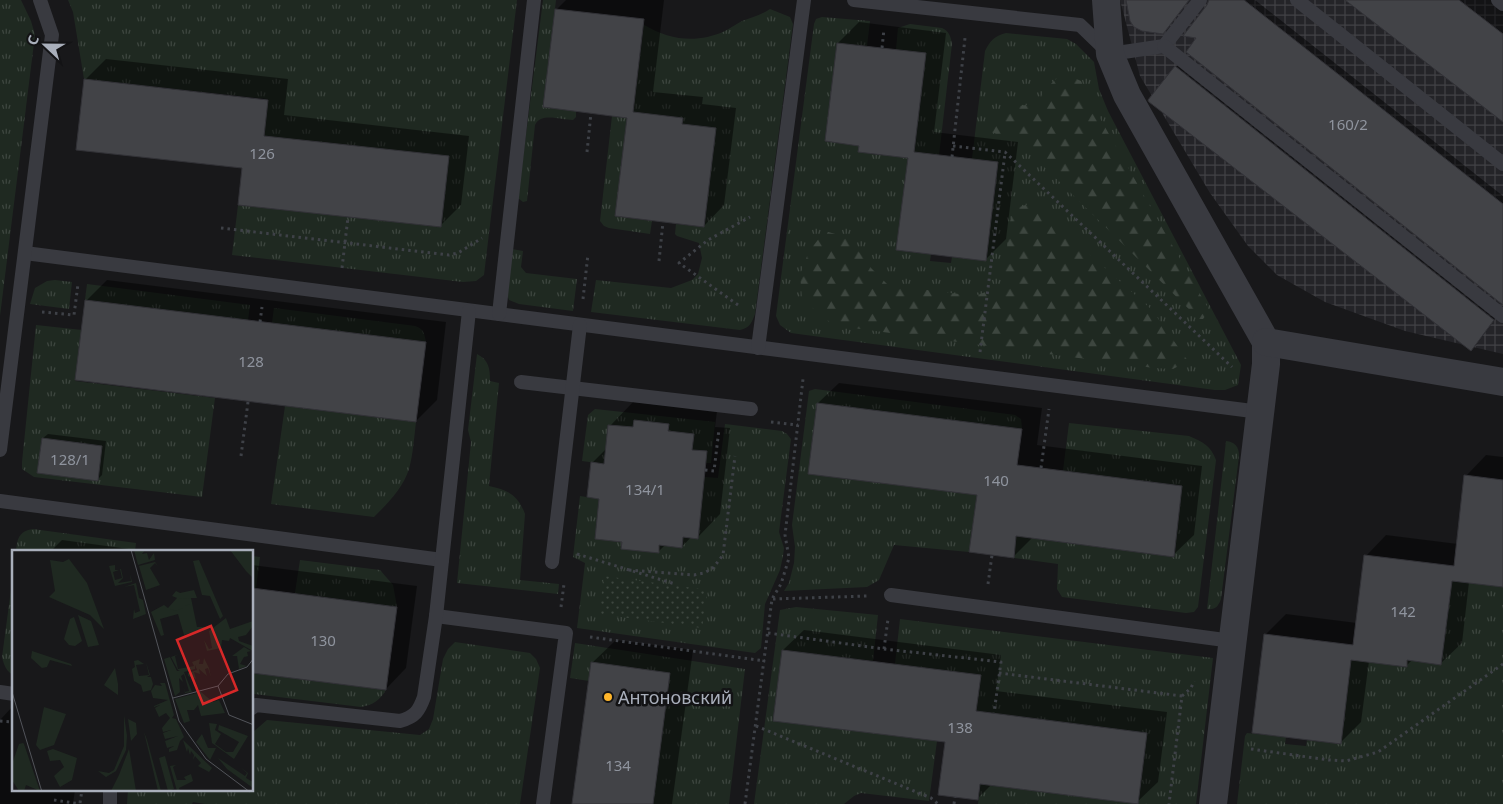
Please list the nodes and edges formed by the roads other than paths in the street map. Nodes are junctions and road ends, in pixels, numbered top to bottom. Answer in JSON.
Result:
{"nodes":[{"id":1,"x":40,"y":0,"type":"edge"},
{"id":2,"x":534,"y":0,"type":"edge"},
{"id":3,"x":804,"y":0,"type":"edge"},
{"id":4,"x":854,"y":0,"type":"edge"},
{"id":5,"x":1106,"y":0,"type":"edge"},
{"id":6,"x":1200,"y":0,"type":"edge"},
{"id":7,"x":1297,"y":0,"type":"edge"},
{"id":8,"x":1498,"y":0,"type":"edge"},
{"id":9,"x":1503,"y":4,"type":"edge"},
{"id":10,"x":1164,"y":46,"type":"junction"},
{"id":11,"x":1110,"y":54,"type":"junction"},
{"id":12,"x":1503,"y":164,"type":"edge"},
{"id":13,"x":25,"y":253,"type":"junction"},
{"id":14,"x":469,"y":311,"type":"junction"},
{"id":15,"x":498,"y":314,"type":"junction"},
{"id":16,"x":1503,"y":316,"type":"edge"},
{"id":17,"x":580,"y":325,"type":"junction"},
{"id":18,"x":1266,"y":342,"type":"junction"},
{"id":19,"x":758,"y":348,"type":"junction"},
{"id":20,"x":521,"y":382,"type":"dead end"},
{"id":21,"x":1503,"y":382,"type":"edge"},
{"id":22,"x":572,"y":387,"type":"junction"},
{"id":23,"x":1261,"y":403,"type":"junction"},
{"id":24,"x":751,"y":409,"type":"dead end"},
{"id":25,"x":0,"y":450,"type":"edge"},
{"id":26,"x":0,"y":501,"type":"edge"},
{"id":27,"x":442,"y":560,"type":"junction"},
{"id":28,"x":552,"y":562,"type":"dead end"},
{"id":29,"x":891,"y":595,"type":"road end"},
{"id":30,"x":436,"y":616,"type":"junction"},
{"id":31,"x":1232,"y":641,"type":"junction"},
{"id":32,"x":254,"y":706,"type":"edge"},
{"id":33,"x":543,"y":804,"type":"edge"},
{"id":34,"x":1213,"y":804,"type":"edge"}],
"edges":[{"from":1,"to":13,"type":"lane"},
{"from":2,"to":15,"type":"lane"},
{"from":3,"to":19,"type":"lane"},
{"from":4,"to":11,"type":"lane"},
{"from":5,"to":11,"type":"street"},
{"from":6,"to":10,"type":"lane"},
{"from":7,"to":12,"type":"lane"},
{"from":8,"to":9,"type":"lane"},
{"from":10,"to":11,"type":"lane"},
{"from":10,"to":16,"type":"lane"},
{"from":11,"to":18,"type":"street"},
{"from":13,"to":14,"type":"lane"},
{"from":13,"to":25,"type":"lane"},
{"from":14,"to":15,"type":"lane"},
{"from":14,"to":27,"type":"lane"},
{"from":15,"to":17,"type":"lane"},
{"from":17,"to":19,"type":"lane"},
{"from":17,"to":22,"type":"lane"},
{"from":18,"to":21,"type":"street"},
{"from":18,"to":23,"type":"street"},
{"from":19,"to":23,"type":"lane"},
{"from":20,"to":22,"type":"lane"},
{"from":22,"to":24,"type":"lane"},
{"from":22,"to":28,"type":"lane"},
{"from":23,"to":31,"type":"street"},
{"from":26,"to":27,"type":"lane"},
{"from":27,"to":30,"type":"lane"},
{"from":29,"to":31,"type":"lane"},
{"from":30,"to":32,"type":"lane"},
{"from":30,"to":33,"type":"lane"},
{"from":31,"to":34,"type":"street"}]}
